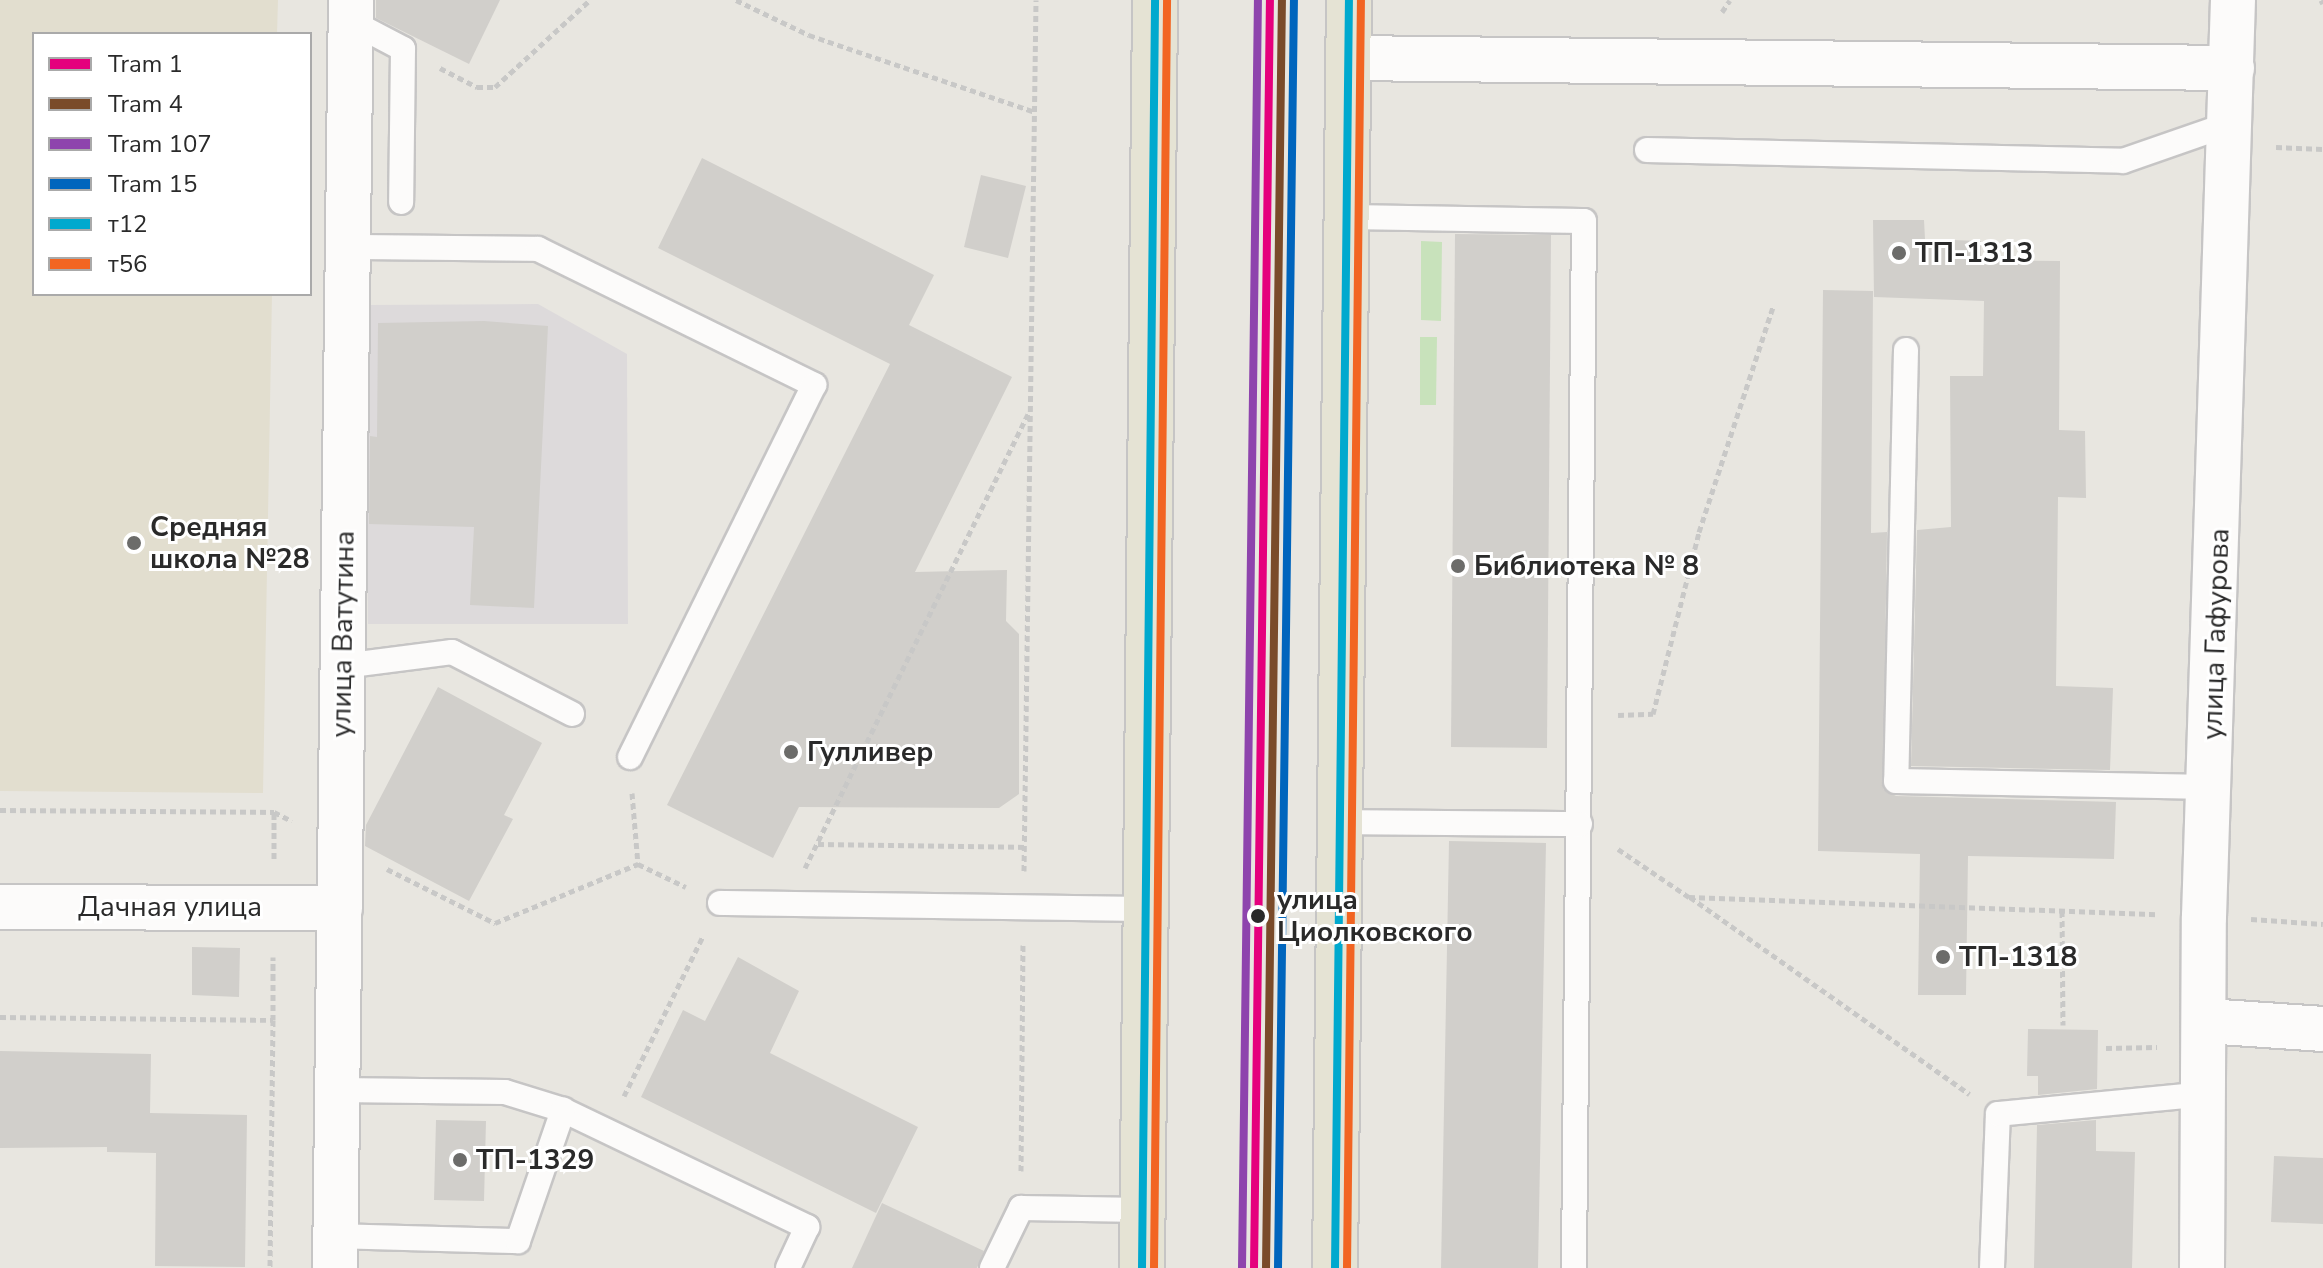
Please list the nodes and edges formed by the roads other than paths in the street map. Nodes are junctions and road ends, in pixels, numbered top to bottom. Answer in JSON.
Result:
{"nodes":[{"id":1,"x":1155,"y":0,"type":"edge"},
{"id":2,"x":1349,"y":0,"type":"edge"},
{"id":3,"x":2233,"y":0,"type":"edge"},
{"id":4,"x":350,"y":11,"type":"edge"},
{"id":5,"x":1348,"y":58,"type":"junction"},
{"id":6,"x":2232,"y":68,"type":"junction"},
{"id":7,"x":2232,"y":123,"type":"junction"},
{"id":8,"x":1647,"y":150,"type":"dead end"},
{"id":9,"x":401,"y":202,"type":"dead end"},
{"id":10,"x":1348,"y":217,"type":"junction"},
{"id":11,"x":348,"y":247,"type":"junction"},
{"id":12,"x":1906,"y":350,"type":"dead end"},
{"id":13,"x":343,"y":666,"type":"junction"},
{"id":14,"x":572,"y":714,"type":"dead end"},
{"id":15,"x":630,"y":757,"type":"road end"},
{"id":16,"x":2211,"y":787,"type":"junction"},
{"id":17,"x":1341,"y":822,"type":"junction"},
{"id":18,"x":1580,"y":824,"type":"junction"},
{"id":19,"x":720,"y":903,"type":"road end"},
{"id":20,"x":0,"y":907,"type":"edge"},
{"id":21,"x":340,"y":908,"type":"junction"},
{"id":22,"x":1148,"y":909,"type":"junction"},
{"id":23,"x":2206,"y":1021,"type":"junction"},
{"id":24,"x":2323,"y":1029,"type":"edge"},
{"id":25,"x":338,"y":1090,"type":"junction"},
{"id":26,"x":2207,"y":1094,"type":"junction"},
{"id":27,"x":563,"y":1110,"type":"junction"},
{"id":28,"x":1143,"y":1210,"type":"junction"},
{"id":29,"x":336,"y":1252,"type":"edge"},
{"id":30,"x":788,"y":1268,"type":"edge"},
{"id":31,"x":992,"y":1268,"type":"edge"},
{"id":32,"x":1142,"y":1268,"type":"edge"},
{"id":33,"x":1335,"y":1268,"type":"edge"},
{"id":34,"x":1574,"y":1268,"type":"edge"},
{"id":35,"x":1992,"y":1268,"type":"edge"},
{"id":36,"x":2202,"y":1268,"type":"edge"}],
"edges":[{"from":1,"to":22,"type":"main road"},
{"from":2,"to":5,"type":"main road"},
{"from":3,"to":6,"type":"street","name":"улица Гафурова"},
{"from":4,"to":9,"type":"lane"},
{"from":4,"to":11,"type":"street","name":"улица Ватутина"},
{"from":5,"to":6,"type":"street"},
{"from":5,"to":10,"type":"main road"},
{"from":6,"to":7,"type":"street","name":"улица Гафурова"},
{"from":7,"to":8,"type":"lane"},
{"from":7,"to":16,"type":"street","name":"улица Гафурова"},
{"from":10,"to":17,"type":"main road"},
{"from":10,"to":18,"type":"lane"},
{"from":11,"to":13,"type":"street","name":"улица Ватутина"},
{"from":11,"to":15,"type":"lane"},
{"from":12,"to":16,"type":"lane"},
{"from":13,"to":14,"type":"lane"},
{"from":13,"to":21,"type":"street","name":"улица Ватутина"},
{"from":16,"to":23,"type":"street","name":"улица Гафурова"},
{"from":17,"to":18,"type":"lane"},
{"from":17,"to":33,"type":"main road"},
{"from":18,"to":34,"type":"lane"},
{"from":19,"to":22,"type":"lane"},
{"from":20,"to":21,"type":"street","name":"Дачная улица"},
{"from":21,"to":25,"type":"street","name":"улица Ватутина"},
{"from":22,"to":28,"type":"main road"},
{"from":23,"to":24,"type":"street"},
{"from":23,"to":26,"type":"street","name":"улица Гафурова"},
{"from":25,"to":27,"type":"lane"},
{"from":25,"to":29,"type":"street","name":"улица Ватутина"},
{"from":26,"to":35,"type":"lane"},
{"from":26,"to":36,"type":"street","name":"улица Гафурова"},
{"from":27,"to":29,"type":"lane"},
{"from":27,"to":30,"type":"lane"},
{"from":28,"to":31,"type":"lane"},
{"from":28,"to":32,"type":"main road"}]}
